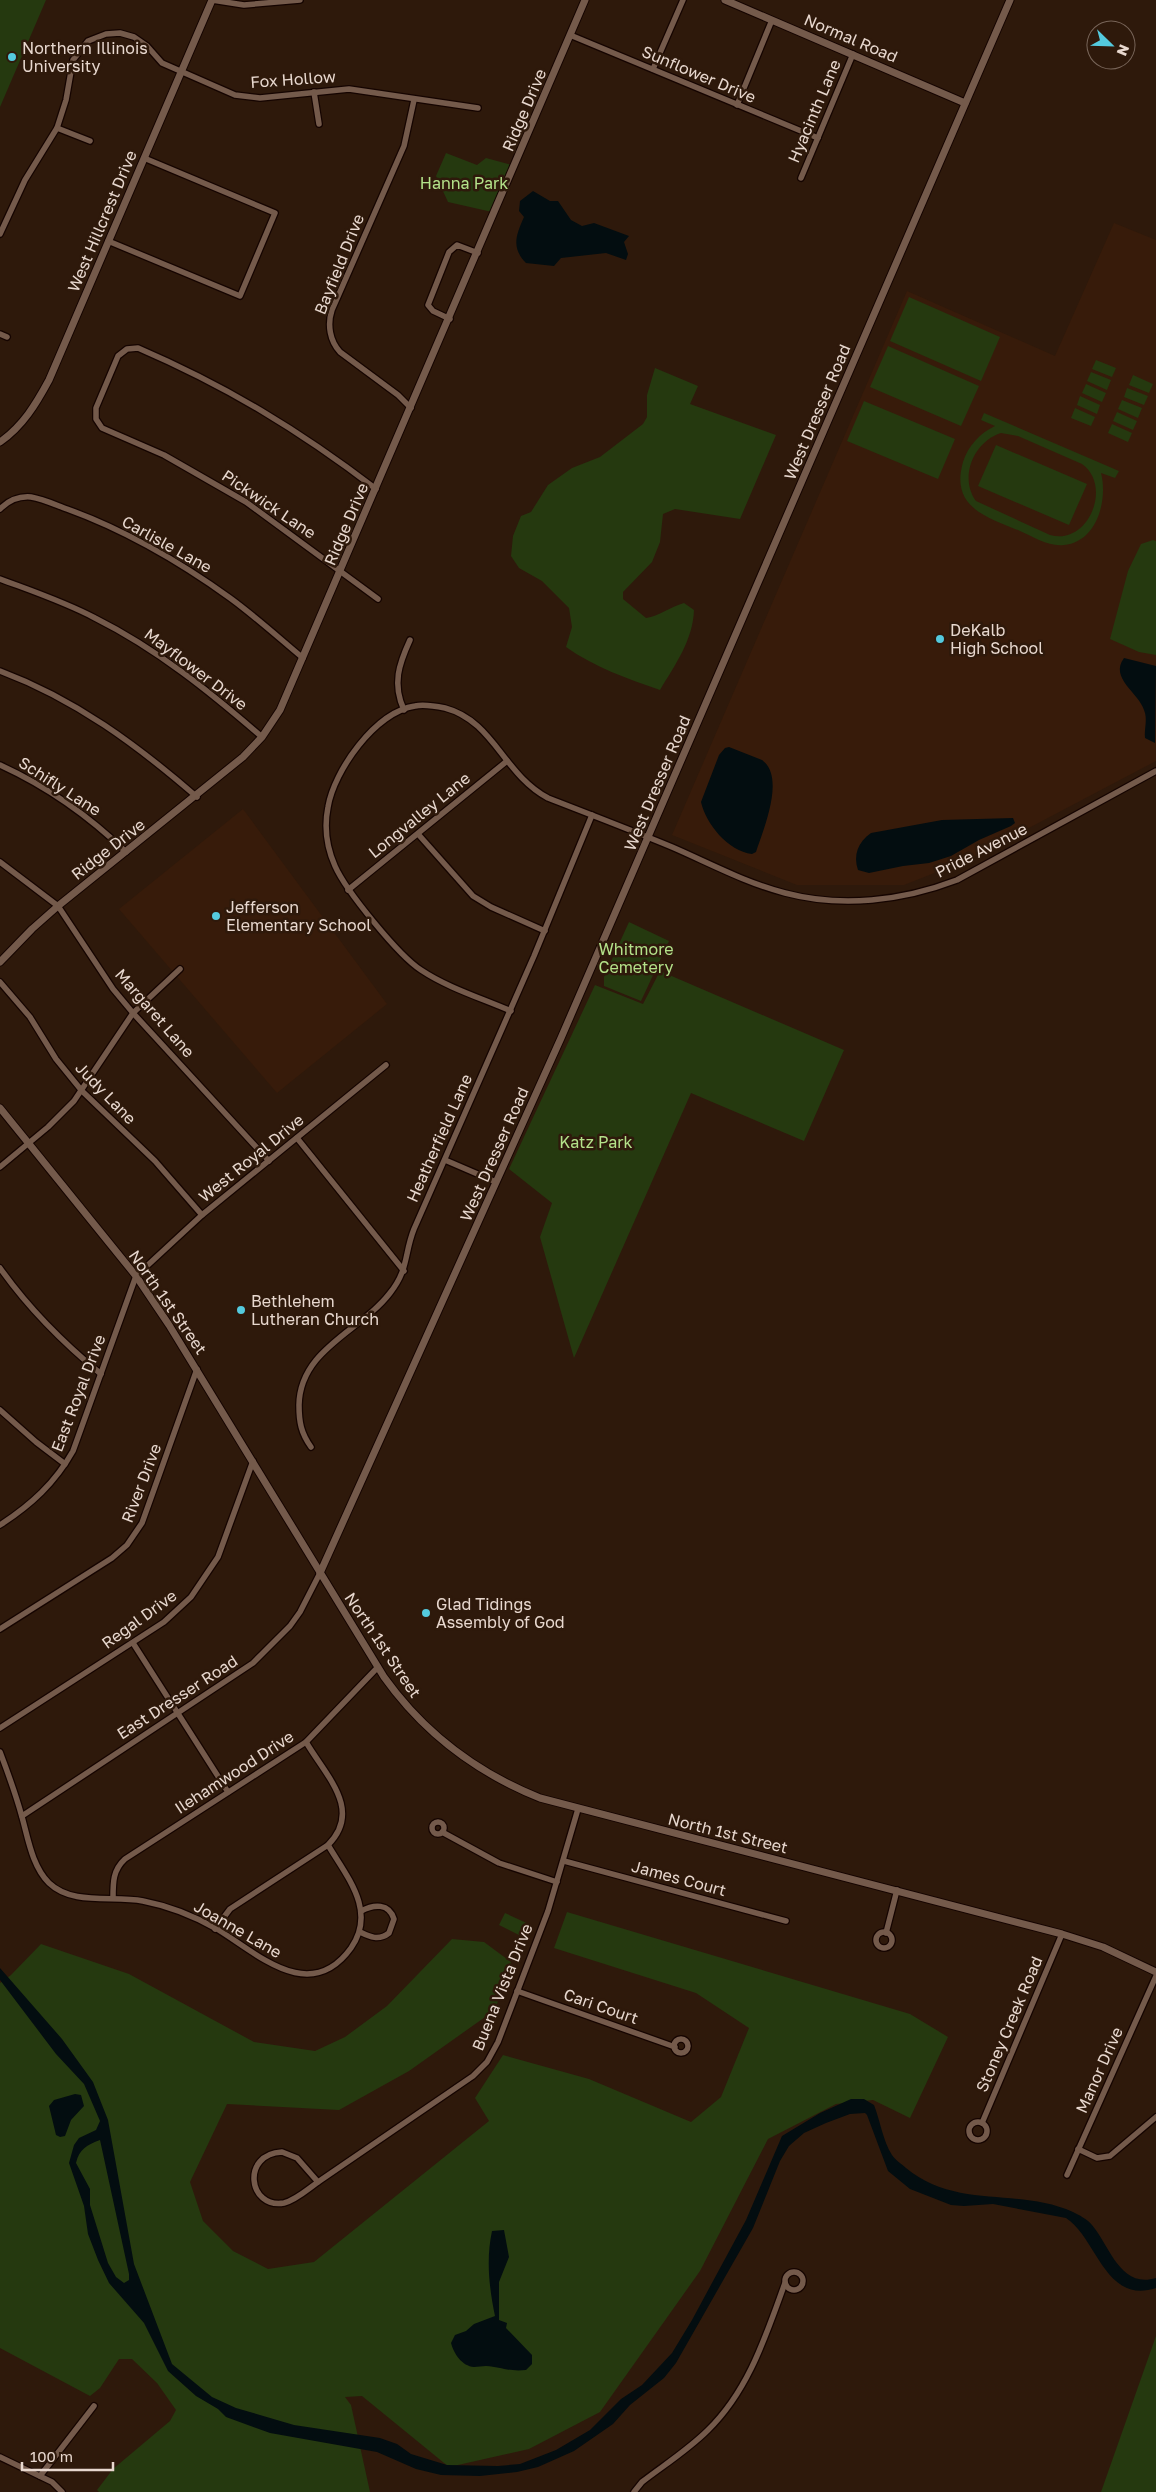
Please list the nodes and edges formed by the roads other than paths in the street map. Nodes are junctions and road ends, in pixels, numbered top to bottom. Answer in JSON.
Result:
{"nodes":[{"id":1,"x":212,"y":0,"type":"edge"},
{"id":2,"x":300,"y":0,"type":"edge"},
{"id":3,"x":585,"y":0,"type":"edge"},
{"id":4,"x":682,"y":0,"type":"edge"},
{"id":5,"x":725,"y":0,"type":"edge"},
{"id":6,"x":1010,"y":0,"type":"edge"},
{"id":7,"x":772,"y":20,"type":"junction"},
{"id":8,"x":570,"y":35,"type":"junction"},
{"id":9,"x":853,"y":54,"type":"junction"},
{"id":10,"x":653,"y":69,"type":"junction"},
{"id":11,"x":180,"y":73,"type":"junction"},
{"id":12,"x":314,"y":92,"type":"junction"},
{"id":13,"x":414,"y":100,"type":"junction"},
{"id":14,"x":965,"y":103,"type":"junction"},
{"id":15,"x":737,"y":105,"type":"junction"},
{"id":16,"x":478,"y":108,"type":"dead end"},
{"id":17,"x":319,"y":124,"type":"dead end"},
{"id":18,"x":58,"y":128,"type":"junction"},
{"id":19,"x":818,"y":138,"type":"junction"},
{"id":20,"x":90,"y":141,"type":"dead end"},
{"id":21,"x":144,"y":158,"type":"junction"},
{"id":22,"x":801,"y":178,"type":"dead end"},
{"id":23,"x":0,"y":234,"type":"edge"},
{"id":24,"x":108,"y":241,"type":"junction"},
{"id":25,"x":478,"y":253,"type":"junction"},
{"id":26,"x":450,"y":319,"type":"junction"},
{"id":27,"x":0,"y":334,"type":"edge"},
{"id":28,"x":7,"y":337,"type":"dead end"},
{"id":29,"x":411,"y":408,"type":"junction"},
{"id":30,"x":0,"y":442,"type":"edge"},
{"id":31,"x":376,"y":489,"type":"junction"},
{"id":32,"x":0,"y":509,"type":"edge"},
{"id":33,"x":341,"y":571,"type":"junction"},
{"id":34,"x":0,"y":579,"type":"edge"},
{"id":35,"x":378,"y":599,"type":"dead end"},
{"id":36,"x":410,"y":640,"type":"dead end"},
{"id":37,"x":303,"y":658,"type":"junction"},
{"id":38,"x":0,"y":671,"type":"edge"},
{"id":39,"x":404,"y":710,"type":"junction"},
{"id":40,"x":262,"y":737,"type":"junction"},
{"id":41,"x":507,"y":761,"type":"junction"},
{"id":42,"x":0,"y":765,"type":"edge"},
{"id":43,"x":1156,"y":771,"type":"edge"},
{"id":44,"x":197,"y":797,"type":"junction"},
{"id":45,"x":592,"y":815,"type":"junction"},
{"id":46,"x":418,"y":834,"type":"junction"},
{"id":47,"x":648,"y":837,"type":"junction"},
{"id":48,"x":126,"y":852,"type":"junction"},
{"id":49,"x":0,"y":862,"type":"edge"},
{"id":50,"x":348,"y":890,"type":"junction"},
{"id":51,"x":58,"y":906,"type":"junction"},
{"id":52,"x":545,"y":931,"type":"junction"},
{"id":53,"x":0,"y":962,"type":"edge"},
{"id":54,"x":180,"y":970,"type":"dead end"},
{"id":55,"x":0,"y":982,"type":"edge"},
{"id":56,"x":510,"y":1011,"type":"junction"},
{"id":57,"x":133,"y":1013,"type":"junction"},
{"id":58,"x":386,"y":1065,"type":"dead end"},
{"id":59,"x":82,"y":1091,"type":"junction"},
{"id":60,"x":0,"y":1108,"type":"edge"},
{"id":61,"x":296,"y":1138,"type":"junction"},
{"id":62,"x":28,"y":1144,"type":"junction"},
{"id":63,"x":445,"y":1160,"type":"junction"},
{"id":64,"x":269,"y":1161,"type":"junction"},
{"id":65,"x":0,"y":1167,"type":"edge"},
{"id":66,"x":496,"y":1182,"type":"junction"},
{"id":67,"x":202,"y":1215,"type":"junction"},
{"id":68,"x":0,"y":1268,"type":"edge"},
{"id":69,"x":404,"y":1271,"type":"junction"},
{"id":70,"x":136,"y":1276,"type":"junction"},
{"id":71,"x":198,"y":1369,"type":"junction"},
{"id":72,"x":101,"y":1374,"type":"junction"},
{"id":73,"x":0,"y":1410,"type":"edge"},
{"id":74,"x":311,"y":1448,"type":"dead end"},
{"id":75,"x":253,"y":1461,"type":"junction"},
{"id":76,"x":65,"y":1464,"type":"junction"},
{"id":77,"x":0,"y":1524,"type":"edge"},
{"id":78,"x":320,"y":1573,"type":"junction"},
{"id":79,"x":0,"y":1629,"type":"edge"},
{"id":80,"x":133,"y":1643,"type":"junction"},
{"id":81,"x":378,"y":1667,"type":"junction"},
{"id":82,"x":176,"y":1714,"type":"junction"},
{"id":83,"x":0,"y":1728,"type":"edge"},
{"id":84,"x":306,"y":1742,"type":"junction"},
{"id":85,"x":0,"y":1752,"type":"edge"},
{"id":86,"x":228,"y":1792,"type":"junction"},
{"id":87,"x":578,"y":1810,"type":"junction"},
{"id":88,"x":22,"y":1816,"type":"junction"},
{"id":89,"x":442,"y":1832,"type":"dead end"},
{"id":90,"x":328,"y":1845,"type":"junction"},
{"id":91,"x":564,"y":1861,"type":"junction"},
{"id":92,"x":557,"y":1882,"type":"junction"},
{"id":93,"x":897,"y":1890,"type":"junction"},
{"id":94,"x":113,"y":1898,"type":"junction"},
{"id":95,"x":361,"y":1911,"type":"junction"},
{"id":96,"x":786,"y":1920,"type":"dead end"},
{"id":97,"x":216,"y":1928,"type":"junction"},
{"id":98,"x":360,"y":1932,"type":"junction"},
{"id":99,"x":886,"y":1933,"type":"dead end"},
{"id":100,"x":1062,"y":1934,"type":"junction"},
{"id":101,"x":1156,"y":1972,"type":"edge"},
{"id":102,"x":1156,"y":1976,"type":"edge"},
{"id":103,"x":517,"y":1991,"type":"junction"},
{"id":104,"x":675,"y":2047,"type":"dead end"},
{"id":105,"x":1156,"y":2117,"type":"edge"},
{"id":106,"x":982,"y":2123,"type":"dead end"},
{"id":107,"x":1078,"y":2149,"type":"junction"},
{"id":108,"x":1067,"y":2175,"type":"dead end"},
{"id":109,"x":318,"y":2182,"type":"junction"},
{"id":110,"x":785,"y":2283,"type":"dead end"},
{"id":111,"x":94,"y":2406,"type":"dead end"},
{"id":112,"x":0,"y":2456,"type":"edge"},
{"id":113,"x":40,"y":2476,"type":"junction"},
{"id":114,"x":62,"y":2492,"type":"edge"},
{"id":115,"x":634,"y":2492,"type":"edge"}],
"edges":[{"from":1,"to":2,"type":"street"},
{"from":1,"to":11,"type":"street","name":"West Hillcrest Drive"},
{"from":3,"to":8,"type":"street","name":"Ridge Drive"},
{"from":4,"to":10,"type":"street"},
{"from":5,"to":7,"type":"street","name":"Normal Road"},
{"from":6,"to":14,"type":"street","name":"West Dresser Road"},
{"from":7,"to":9,"type":"street","name":"Normal Road"},
{"from":7,"to":15,"type":"street"},
{"from":8,"to":10,"type":"street","name":"Sunflower Drive"},
{"from":8,"to":25,"type":"street","name":"Ridge Drive"},
{"from":9,"to":14,"type":"street","name":"Normal Road"},
{"from":9,"to":19,"type":"street","name":"Hyacinth Lane"},
{"from":10,"to":15,"type":"street","name":"Sunflower Drive"},
{"from":11,"to":12,"type":"street","name":"Fox Hollow"},
{"from":11,"to":18,"type":"street","name":"Fox Hollow"},
{"from":11,"to":21,"type":"street","name":"West Hillcrest Drive"},
{"from":12,"to":13,"type":"street","name":"Fox Hollow"},
{"from":12,"to":17,"type":"street"},
{"from":13,"to":16,"type":"street","name":"Fox Hollow"},
{"from":13,"to":29,"type":"street","name":"Bayfield Drive"},
{"from":14,"to":47,"type":"street","name":"West Dresser Road"},
{"from":15,"to":19,"type":"street","name":"Sunflower Drive"},
{"from":18,"to":20,"type":"street"},
{"from":18,"to":23,"type":"street","name":"Fox Hollow"},
{"from":19,"to":22,"type":"street","name":"Hyacinth Lane"},
{"from":21,"to":24,"type":"street","name":"West Hillcrest Drive"},
{"from":21,"to":24,"type":"street"},
{"from":24,"to":30,"type":"street","name":"West Hillcrest Drive"},
{"from":25,"to":26,"type":"street","name":"Ridge Drive"},
{"from":25,"to":26,"type":"street"},
{"from":26,"to":29,"type":"street","name":"Ridge Drive"},
{"from":27,"to":28,"type":"street"},
{"from":29,"to":31,"type":"street","name":"Ridge Drive"},
{"from":31,"to":33,"type":"street","name":"Ridge Drive"},
{"from":31,"to":33,"type":"street","name":"Pickwick Lane"},
{"from":32,"to":37,"type":"street","name":"Carlisle Lane"},
{"from":33,"to":35,"type":"street","name":"Pickwick Lane"},
{"from":33,"to":37,"type":"street","name":"Ridge Drive"},
{"from":34,"to":40,"type":"street","name":"Mayflower Drive"},
{"from":36,"to":39,"type":"street"},
{"from":37,"to":40,"type":"street","name":"Ridge Drive"},
{"from":38,"to":44,"type":"street"},
{"from":39,"to":41,"type":"street","name":"Pride Avenue"},
{"from":39,"to":50,"type":"street"},
{"from":40,"to":44,"type":"street","name":"Ridge Drive"},
{"from":41,"to":45,"type":"street","name":"Pride Avenue"},
{"from":41,"to":46,"type":"street","name":"Longvalley Lane"},
{"from":42,"to":48,"type":"street","name":"Schifly Lane"},
{"from":43,"to":47,"type":"street","name":"Pride Avenue"},
{"from":44,"to":48,"type":"street","name":"Ridge Drive"},
{"from":45,"to":47,"type":"street","name":"Pride Avenue"},
{"from":45,"to":52,"type":"street","name":"Heatherfield Lane"},
{"from":46,"to":50,"type":"street","name":"Longvalley Lane"},
{"from":46,"to":52,"type":"street"},
{"from":47,"to":66,"type":"street","name":"West Dresser Road"},
{"from":48,"to":51,"type":"street","name":"Ridge Drive"},
{"from":49,"to":51,"type":"street","name":"Margaret Lane"},
{"from":50,"to":56,"type":"street"},
{"from":51,"to":53,"type":"street","name":"Ridge Drive"},
{"from":51,"to":57,"type":"street","name":"Margaret Lane"},
{"from":52,"to":56,"type":"street","name":"Heatherfield Lane"},
{"from":54,"to":57,"type":"street"},
{"from":55,"to":59,"type":"street","name":"Judy Lane"},
{"from":56,"to":63,"type":"street","name":"Heatherfield Lane"},
{"from":57,"to":59,"type":"street"},
{"from":57,"to":64,"type":"street","name":"Margaret Lane"},
{"from":58,"to":61,"type":"street","name":"West Royal Drive"},
{"from":59,"to":62,"type":"street"},
{"from":59,"to":67,"type":"street","name":"Judy Lane"},
{"from":60,"to":62,"type":"street","name":"North 1st Street"},
{"from":61,"to":64,"type":"street","name":"West Royal Drive"},
{"from":61,"to":69,"type":"street"},
{"from":62,"to":65,"type":"street"},
{"from":62,"to":70,"type":"street","name":"North 1st Street"},
{"from":63,"to":66,"type":"street"},
{"from":63,"to":69,"type":"street","name":"Heatherfield Lane"},
{"from":64,"to":67,"type":"street","name":"West Royal Drive"},
{"from":66,"to":78,"type":"street","name":"West Dresser Road"},
{"from":67,"to":70,"type":"street","name":"West Royal Drive"},
{"from":68,"to":72,"type":"street"},
{"from":69,"to":74,"type":"street","name":"Heatherfield Lane"},
{"from":70,"to":71,"type":"street","name":"North 1st Street"},
{"from":70,"to":72,"type":"street","name":"East Royal Drive"},
{"from":71,"to":75,"type":"street","name":"North 1st Street"},
{"from":71,"to":79,"type":"street","name":"River Drive"},
{"from":72,"to":76,"type":"street","name":"East Royal Drive"},
{"from":73,"to":76,"type":"street"},
{"from":75,"to":78,"type":"street","name":"North 1st Street"},
{"from":75,"to":80,"type":"street","name":"Regal Drive"},
{"from":76,"to":77,"type":"street","name":"East Royal Drive"},
{"from":78,"to":81,"type":"street","name":"North 1st Street"},
{"from":78,"to":82,"type":"street","name":"East Dresser Road"},
{"from":80,"to":82,"type":"street"},
{"from":80,"to":83,"type":"street","name":"Regal Drive"},
{"from":81,"to":84,"type":"street","name":"Ilehamwood Drive"},
{"from":81,"to":87,"type":"street","name":"North 1st Street"},
{"from":82,"to":86,"type":"street"},
{"from":82,"to":88,"type":"street","name":"East Dresser Road"},
{"from":84,"to":86,"type":"street","name":"Ilehamwood Drive"},
{"from":84,"to":90,"type":"street"},
{"from":85,"to":88,"type":"street","name":"Joanne Lane"},
{"from":86,"to":94,"type":"street","name":"Ilehamwood Drive"},
{"from":87,"to":91,"type":"street","name":"Buena Vista Drive"},
{"from":87,"to":93,"type":"street","name":"North 1st Street"},
{"from":88,"to":94,"type":"street","name":"Joanne Lane"},
{"from":89,"to":92,"type":"street"},
{"from":90,"to":95,"type":"street"},
{"from":90,"to":97,"type":"street"},
{"from":91,"to":92,"type":"street","name":"Buena Vista Drive"},
{"from":91,"to":96,"type":"street","name":"James Court"},
{"from":92,"to":103,"type":"street","name":"Buena Vista Drive"},
{"from":93,"to":99,"type":"street"},
{"from":93,"to":100,"type":"street","name":"North 1st Street"},
{"from":94,"to":97,"type":"street","name":"Joanne Lane"},
{"from":95,"to":98,"type":"street"},
{"from":95,"to":98,"type":"street"},
{"from":97,"to":98,"type":"street","name":"Joanne Lane"},
{"from":100,"to":101,"type":"street","name":"North 1st Street"},
{"from":100,"to":106,"type":"street","name":"Stoney Creek Road"},
{"from":102,"to":107,"type":"street","name":"Manor Drive"},
{"from":103,"to":104,"type":"street","name":"Cari Court"},
{"from":103,"to":109,"type":"street","name":"Buena Vista Drive"},
{"from":105,"to":107,"type":"street"},
{"from":107,"to":108,"type":"street","name":"Manor Drive"},
{"from":109,"to":109,"type":"street","name":"Buena Vista Drive"},
{"from":110,"to":115,"type":"street"},
{"from":111,"to":113,"type":"street"},
{"from":112,"to":113,"type":"street"},
{"from":113,"to":114,"type":"street"}]}
